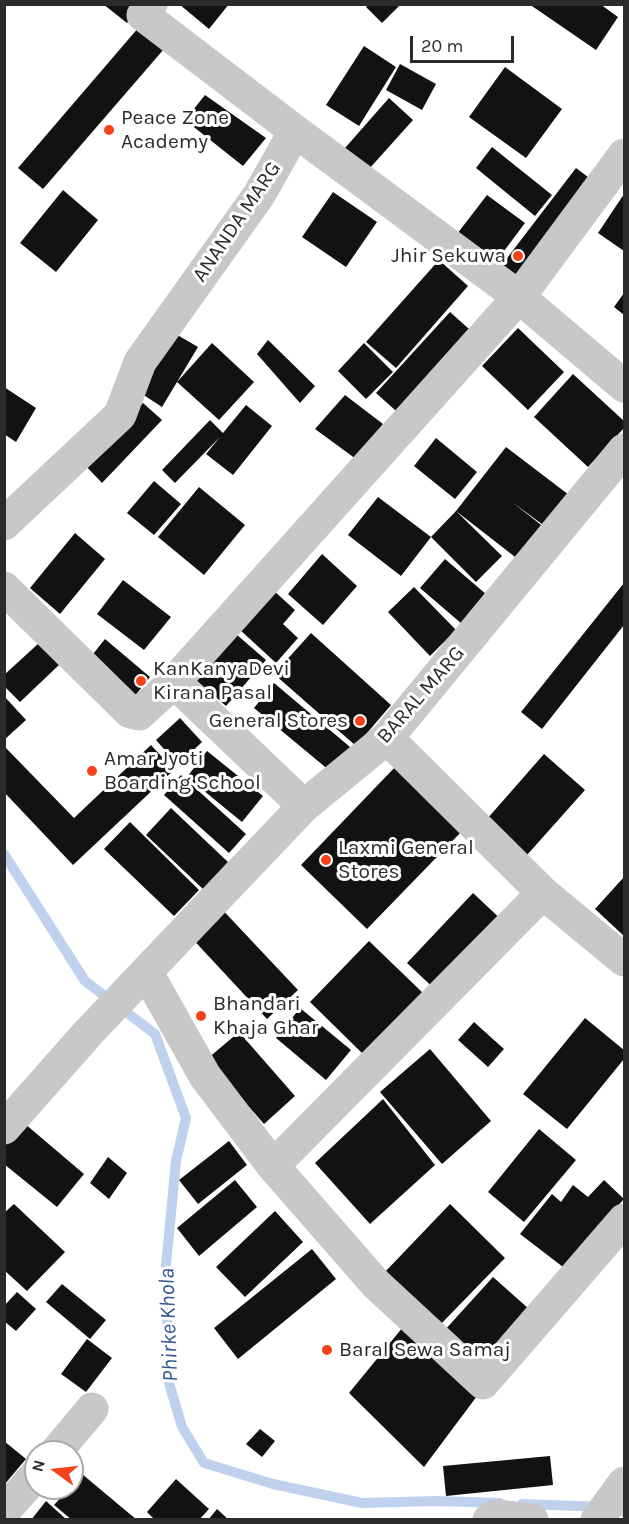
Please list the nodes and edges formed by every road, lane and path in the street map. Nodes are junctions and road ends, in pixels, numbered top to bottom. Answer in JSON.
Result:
{"nodes":[{"id":1,"x":151,"y":4,"type":"edge"},
{"id":2,"x":295,"y":131,"type":"junction"},
{"id":3,"x":624,"y":155,"type":"edge"},
{"id":4,"x":519,"y":297,"type":"junction"},
{"id":5,"x":624,"y":386,"type":"edge"},
{"id":6,"x":624,"y":450,"type":"edge"},
{"id":7,"x":4,"y":524,"type":"edge"},
{"id":8,"x":4,"y":588,"type":"edge"},
{"id":9,"x":174,"y":682,"type":"junction"},
{"id":10,"x":387,"y":738,"type":"junction"},
{"id":11,"x":304,"y":806,"type":"junction"},
{"id":12,"x":543,"y":893,"type":"junction"},
{"id":13,"x":624,"y":960,"type":"edge"},
{"id":14,"x":147,"y":974,"type":"junction"},
{"id":15,"x":4,"y":1128,"type":"edge"},
{"id":16,"x":273,"y":1166,"type":"junction"},
{"id":17,"x":624,"y":1220,"type":"edge"},
{"id":18,"x":92,"y":1409,"type":"dead end"},
{"id":19,"x":66,"y":1440,"type":"edge"},
{"id":20,"x":624,"y":1483,"type":"edge"},
{"id":21,"x":24,"y":1488,"type":"edge"},
{"id":22,"x":4,"y":1511,"type":"edge"},
{"id":23,"x":489,"y":1520,"type":"edge"},
{"id":24,"x":532,"y":1520,"type":"edge"},
{"id":25,"x":597,"y":1520,"type":"edge"}],
"edges":[{"from":1,"to":2,"type":"street"},
{"from":2,"to":4,"type":"street"},
{"from":2,"to":7,"type":"street","name":"ANANDA MARG"},
{"from":3,"to":4,"type":"street"},
{"from":4,"to":5,"type":"street"},
{"from":4,"to":9,"type":"street"},
{"from":6,"to":10,"type":"street","name":"BARAL MARG"},
{"from":8,"to":9,"type":"street"},
{"from":9,"to":11,"type":"street"},
{"from":10,"to":11,"type":"street","name":"BARAL MARG"},
{"from":10,"to":12,"type":"street"},
{"from":11,"to":14,"type":"street","name":"BARAL MARG"},
{"from":12,"to":13,"type":"street"},
{"from":12,"to":16,"type":"street"},
{"from":14,"to":15,"type":"street","name":"BARAL MARG"},
{"from":14,"to":16,"type":"street"},
{"from":16,"to":17,"type":"street"},
{"from":18,"to":19,"type":"street"},
{"from":20,"to":25,"type":"street"},
{"from":21,"to":22,"type":"street"},
{"from":23,"to":24,"type":"street"}]}
